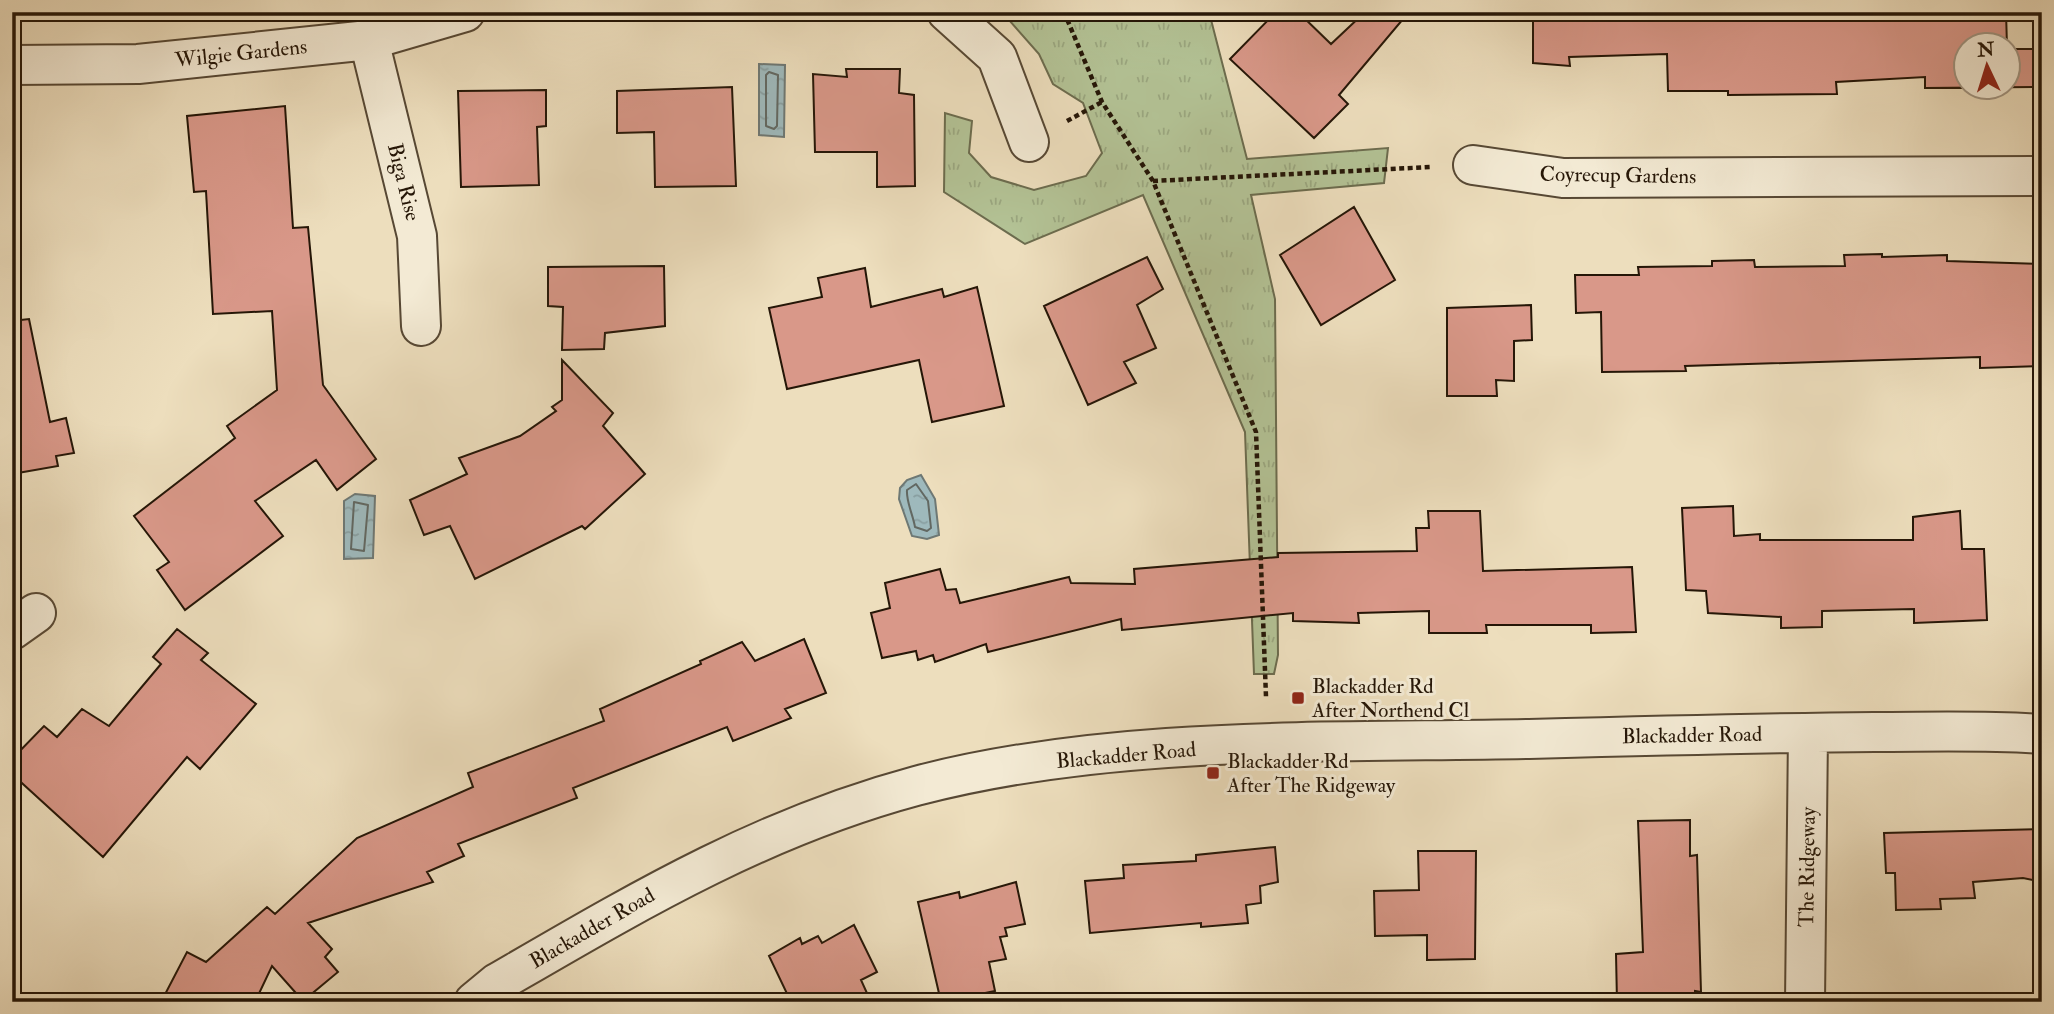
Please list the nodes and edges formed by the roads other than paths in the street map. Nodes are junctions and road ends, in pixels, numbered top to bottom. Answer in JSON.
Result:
{"nodes":[{"id":1,"x":465,"y":12,"type":"edge"},
{"id":2,"x":947,"y":12,"type":"edge"},
{"id":3,"x":369,"y":40,"type":"junction"},
{"id":4,"x":12,"y":65,"type":"edge"},
{"id":5,"x":1029,"y":142,"type":"dead end"},
{"id":6,"x":1473,"y":165,"type":"road end"},
{"id":7,"x":2042,"y":176,"type":"edge"},
{"id":8,"x":421,"y":326,"type":"dead end"},
{"id":9,"x":1808,"y":733,"type":"junction"},
{"id":10,"x":2042,"y":734,"type":"edge"},
{"id":11,"x":474,"y":1002,"type":"edge"},
{"id":12,"x":1805,"y":1002,"type":"edge"}],
"edges":[{"from":1,"to":3,"type":"street","name":"Wilgie Gardens"},
{"from":2,"to":5,"type":"street"},
{"from":3,"to":4,"type":"street","name":"Wilgie Gardens"},
{"from":3,"to":8,"type":"street","name":"Biga Rise"},
{"from":6,"to":7,"type":"street","name":"Coyrecup Gardens"},
{"from":9,"to":10,"type":"street","name":"Blackadder Road"},
{"from":9,"to":11,"type":"street","name":"Blackadder Road"},
{"from":9,"to":12,"type":"street","name":"The Ridgeway"}]}
